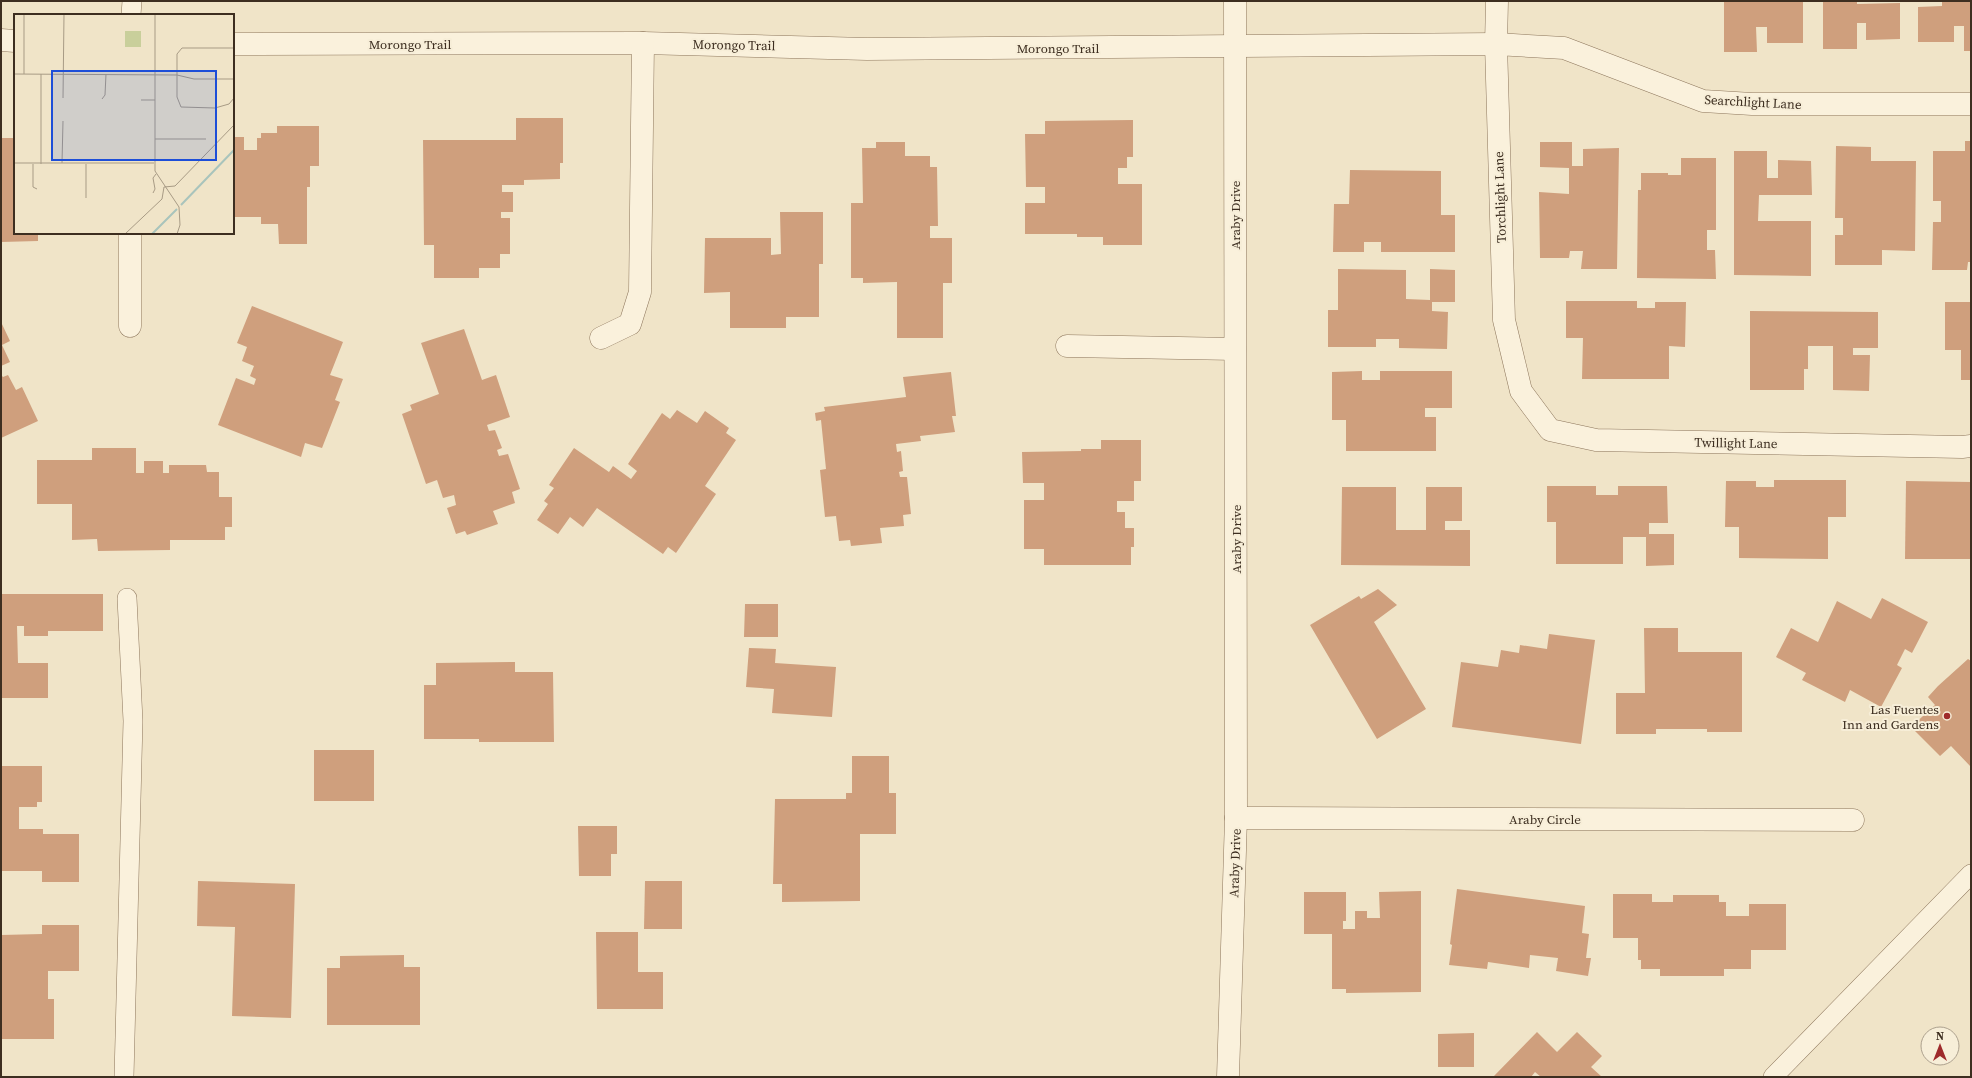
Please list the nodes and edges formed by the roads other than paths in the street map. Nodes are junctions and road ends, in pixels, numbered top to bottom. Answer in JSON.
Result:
{"nodes":[{"id":1,"x":132,"y":1,"type":"edge"},
{"id":2,"x":1235,"y":1,"type":"edge"},
{"id":3,"x":1497,"y":1,"type":"edge"},
{"id":4,"x":131,"y":14,"type":"edge"},
{"id":5,"x":1,"y":40,"type":"edge"},
{"id":6,"x":14,"y":41,"type":"edge"},
{"id":7,"x":643,"y":43,"type":"junction"},
{"id":8,"x":234,"y":44,"type":"edge"},
{"id":9,"x":1496,"y":44,"type":"junction"},
{"id":10,"x":1235,"y":46,"type":"junction"},
{"id":11,"x":1971,"y":104,"type":"edge"},
{"id":12,"x":130,"y":234,"type":"edge"},
{"id":13,"x":130,"y":326,"type":"dead end"},
{"id":14,"x":601,"y":338,"type":"dead end"},
{"id":15,"x":1067,"y":346,"type":"dead end"},
{"id":16,"x":1236,"y":349,"type":"junction"},
{"id":17,"x":1521,"y":391,"type":"joint"},
{"id":18,"x":1971,"y":446,"type":"edge"},
{"id":19,"x":126,"y":598,"type":"dead end"},
{"id":20,"x":1236,"y":818,"type":"junction"},
{"id":21,"x":1853,"y":820,"type":"dead end"},
{"id":22,"x":1971,"y":874,"type":"edge"},
{"id":23,"x":124,"y":1077,"type":"edge"},
{"id":24,"x":1228,"y":1077,"type":"edge"},
{"id":25,"x":1773,"y":1077,"type":"edge"}],
"edges":[{"from":1,"to":4,"type":"lane"},
{"from":2,"to":10,"type":"street","name":"Araby Drive"},
{"from":3,"to":9,"type":"street","name":"Torchlight Lane"},
{"from":5,"to":6,"type":"street"},
{"from":7,"to":8,"type":"street","name":"Morongo Trail"},
{"from":7,"to":10,"type":"street","name":"Morongo Trail"},
{"from":7,"to":14,"type":"street"},
{"from":9,"to":10,"type":"street","name":"Morongo Trail"},
{"from":9,"to":11,"type":"street","name":"Searchlight Lane"},
{"from":9,"to":17,"type":"street","name":"Torchlight Lane"},
{"from":10,"to":16,"type":"street","name":"Araby Drive"},
{"from":12,"to":13,"type":"street"},
{"from":15,"to":16,"type":"street"},
{"from":16,"to":20,"type":"street","name":"Araby Drive"},
{"from":17,"to":18,"type":"street","name":"Twillight Lane"},
{"from":19,"to":23,"type":"lane"},
{"from":20,"to":21,"type":"street","name":"Araby Circle"},
{"from":20,"to":24,"type":"street","name":"Araby Drive"},
{"from":22,"to":25,"type":"lane"}]}
